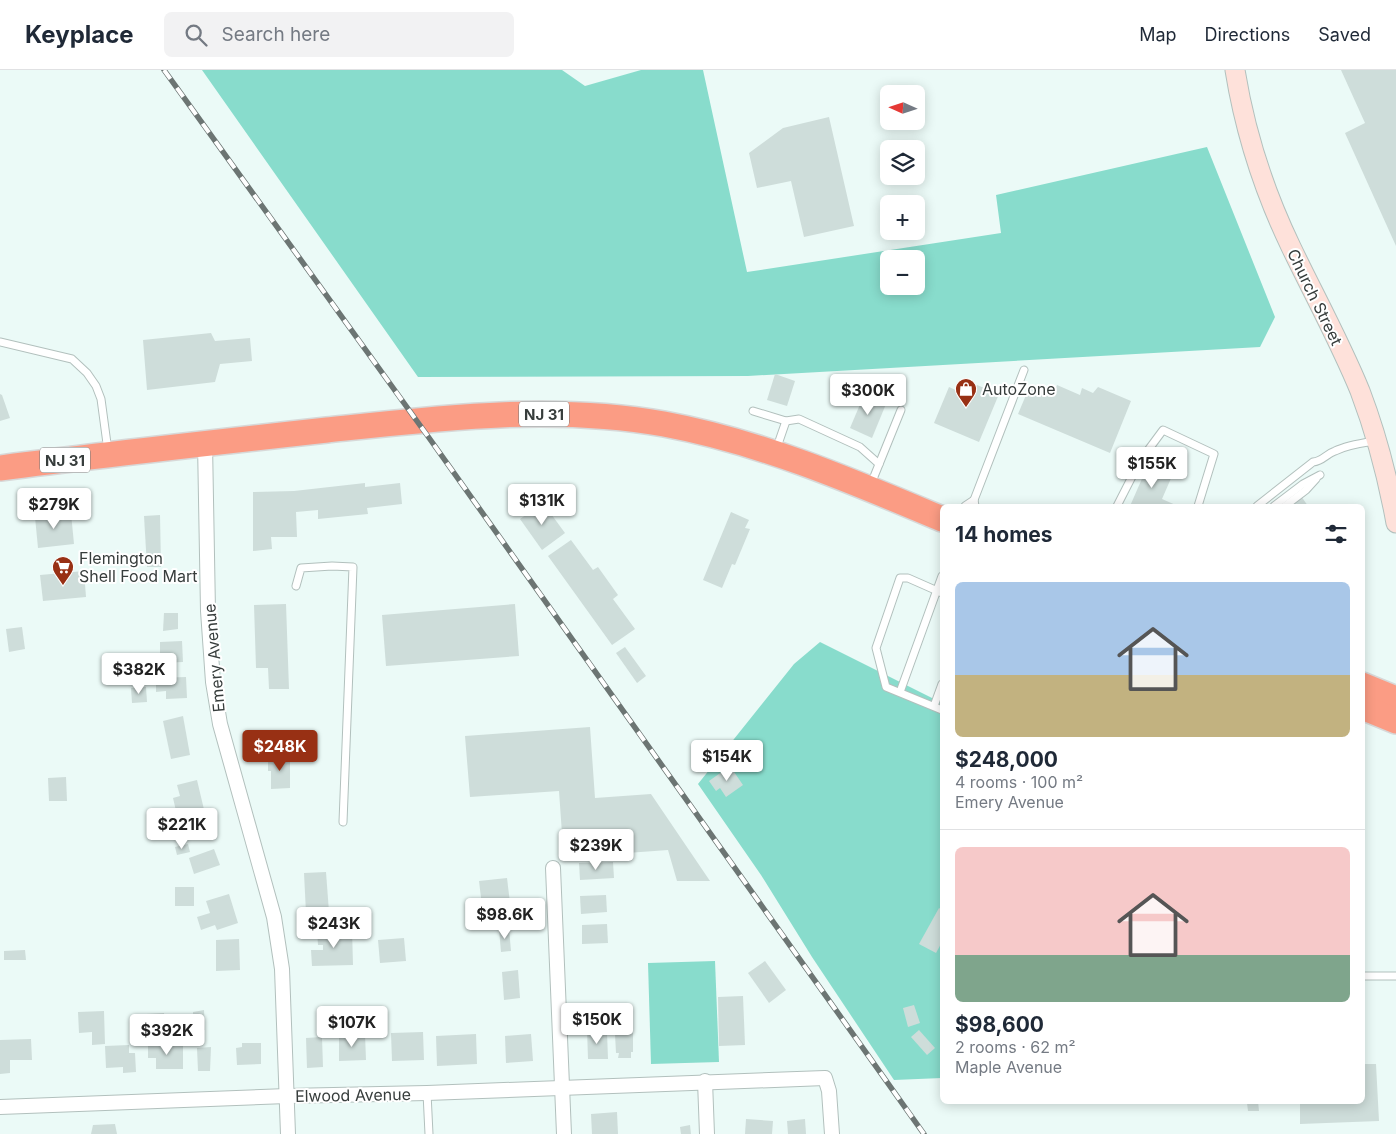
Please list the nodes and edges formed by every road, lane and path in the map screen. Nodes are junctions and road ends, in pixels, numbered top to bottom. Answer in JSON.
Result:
{"nodes":[{"id":1,"x":1235,"y":70,"type":"edge"},
{"id":2,"x":0,"y":342,"type":"edge"},
{"id":3,"x":1024,"y":370,"type":"dead end"},
{"id":4,"x":901,"y":410,"type":"dead end"},
{"id":5,"x":753,"y":411,"type":"dead end"},
{"id":6,"x":786,"y":421,"type":"junction"},
{"id":7,"x":1376,"y":440,"type":"junction"},
{"id":8,"x":205,"y":443,"type":"junction"},
{"id":9,"x":775,"y":452,"type":"junction"},
{"id":10,"x":108,"y":455,"type":"junction"},
{"id":11,"x":880,"y":464,"type":"junction"},
{"id":12,"x":0,"y":468,"type":"edge"},
{"id":13,"x":869,"y":489,"type":"junction"},
{"id":14,"x":974,"y":503,"type":"edge"},
{"id":15,"x":1118,"y":504,"type":"edge"},
{"id":16,"x":1199,"y":504,"type":"edge"},
{"id":17,"x":1260,"y":504,"type":"edge"},
{"id":18,"x":1277,"y":504,"type":"edge"},
{"id":19,"x":1288,"y":504,"type":"edge"},
{"id":20,"x":940,"y":518,"type":"edge"},
{"id":21,"x":1396,"y":523,"type":"edge"},
{"id":22,"x":296,"y":586,"type":"dead end"},
{"id":23,"x":940,"y":592,"type":"edge"},
{"id":24,"x":1365,"y":686,"type":"edge"},
{"id":25,"x":940,"y":690,"type":"edge"},
{"id":26,"x":900,"y":692,"type":"junction"},
{"id":27,"x":1396,"y":699,"type":"edge"},
{"id":28,"x":934,"y":706,"type":"junction"},
{"id":29,"x":1365,"y":708,"type":"edge"},
{"id":30,"x":940,"y":709,"type":"edge"},
{"id":31,"x":1396,"y":721,"type":"edge"},
{"id":32,"x":343,"y":822,"type":"dead end"},
{"id":33,"x":553,"y":868,"type":"dead end"},
{"id":34,"x":1365,"y":976,"type":"edge"},
{"id":35,"x":1396,"y":976,"type":"edge"},
{"id":36,"x":705,"y":1081,"type":"junction"},
{"id":37,"x":562,"y":1087,"type":"junction"},
{"id":38,"x":427,"y":1093,"type":"junction"},
{"id":39,"x":287,"y":1096,"type":"junction"},
{"id":40,"x":0,"y":1107,"type":"edge"},
{"id":41,"x":288,"y":1134,"type":"edge"},
{"id":42,"x":429,"y":1134,"type":"edge"},
{"id":43,"x":564,"y":1134,"type":"edge"},
{"id":44,"x":707,"y":1134,"type":"edge"},
{"id":45,"x":832,"y":1134,"type":"edge"}],
"edges":[{"from":1,"to":7,"type":"street","name":"Church Street"},
{"from":2,"to":10,"type":"lane"},
{"from":3,"to":14,"type":"lane"},
{"from":4,"to":11,"type":"lane"},
{"from":5,"to":6,"type":"lane"},
{"from":6,"to":9,"type":"lane"},
{"from":6,"to":11,"type":"lane"},
{"from":7,"to":17,"type":"lane"},
{"from":7,"to":21,"type":"street","name":"Church Street"},
{"from":8,"to":9,"type":"highway","number":"NJ 31"},
{"from":8,"to":10,"type":"highway","number":"NJ 31"},
{"from":8,"to":39,"type":"street","name":"Emery Avenue"},
{"from":9,"to":13,"type":"highway","number":"NJ 31"},
{"from":10,"to":12,"type":"highway","number":"NJ 31"},
{"from":11,"to":13,"type":"lane"},
{"from":13,"to":20,"type":"highway","number":"NJ 31"},
{"from":15,"to":16,"type":"lane"},
{"from":18,"to":19,"type":"lane"},
{"from":22,"to":32,"type":"lane"},
{"from":23,"to":26,"type":"lane"},
{"from":23,"to":26,"type":"lane"},
{"from":24,"to":27,"type":"highway"},
{"from":25,"to":28,"type":"lane"},
{"from":26,"to":28,"type":"lane"},
{"from":28,"to":30,"type":"lane"},
{"from":29,"to":31,"type":"highway"},
{"from":33,"to":37,"type":"street"},
{"from":34,"to":35,"type":"lane"},
{"from":36,"to":37,"type":"street","name":"Elwood Avenue"},
{"from":36,"to":44,"type":"street"},
{"from":36,"to":45,"type":"street","name":"Elwood Avenue"},
{"from":37,"to":38,"type":"street","name":"Elwood Avenue"},
{"from":37,"to":43,"type":"street"},
{"from":38,"to":39,"type":"street","name":"Elwood Avenue"},
{"from":38,"to":42,"type":"lane"},
{"from":39,"to":40,"type":"street","name":"Elwood Avenue"},
{"from":39,"to":41,"type":"street","name":"Emery Avenue"}]}
